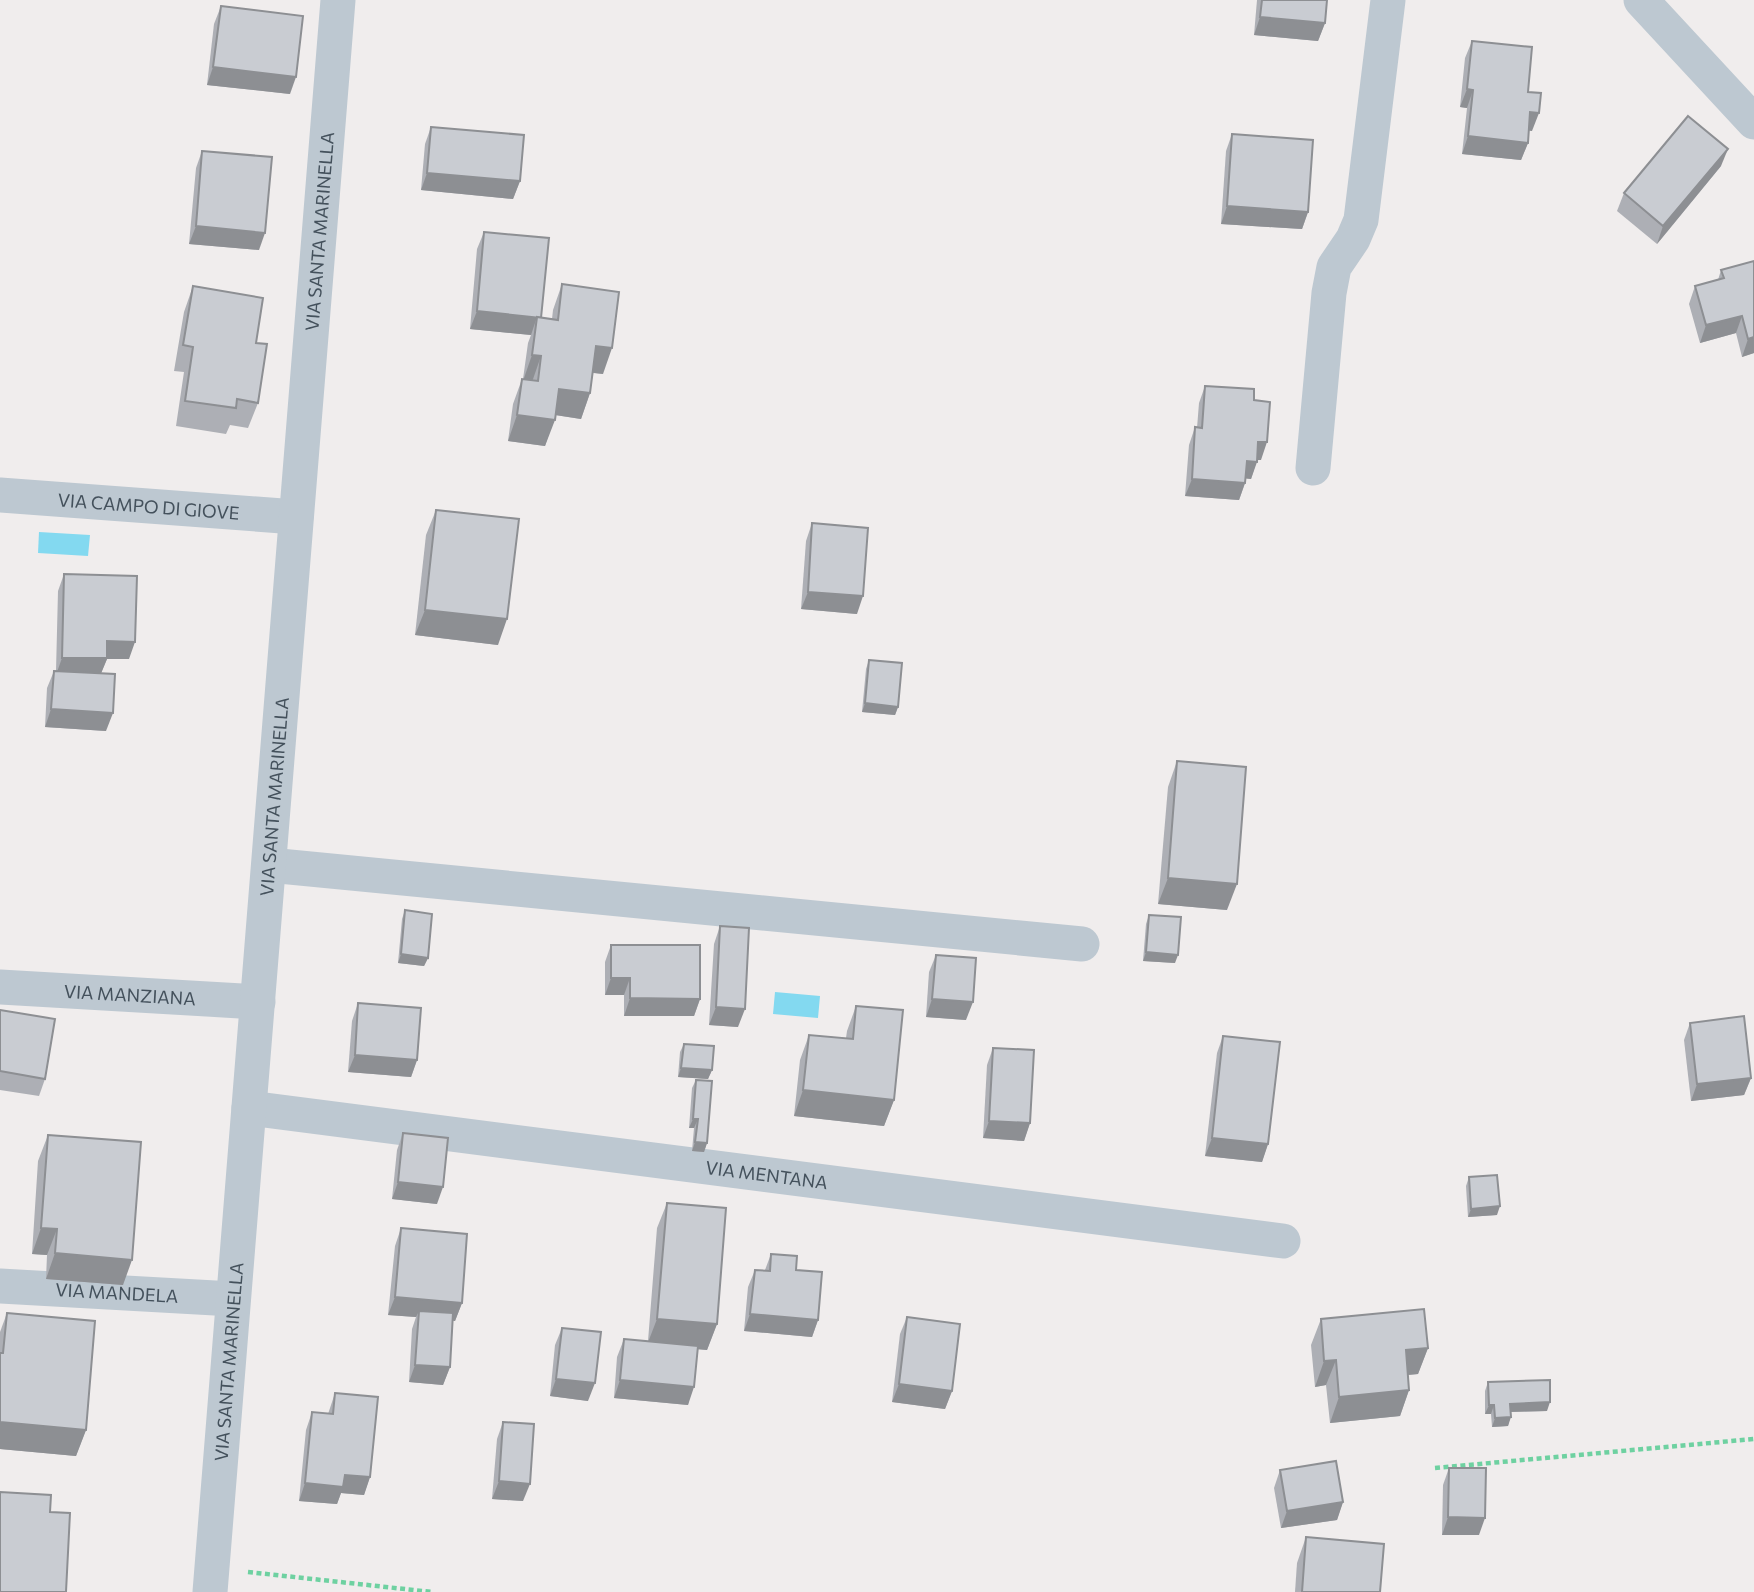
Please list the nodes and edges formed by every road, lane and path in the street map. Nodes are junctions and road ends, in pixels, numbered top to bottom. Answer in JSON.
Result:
{"nodes":[{"id":1,"x":338,"y":0,"type":"edge"},
{"id":2,"x":1388,"y":0,"type":"edge"},
{"id":3,"x":1641,"y":0,"type":"edge"},
{"id":4,"x":1754,"y":122,"type":"edge"},
{"id":5,"x":1313,"y":468,"type":"dead end"},
{"id":6,"x":0,"y":495,"type":"edge"},
{"id":7,"x":296,"y":517,"type":"junction"},
{"id":8,"x":269,"y":865,"type":"junction"},
{"id":9,"x":1082,"y":944,"type":"dead end"},
{"id":10,"x":0,"y":987,"type":"edge"},
{"id":11,"x":258,"y":1002,"type":"junction"},
{"id":12,"x":249,"y":1108,"type":"junction"},
{"id":13,"x":1283,"y":1241,"type":"dead end"},
{"id":14,"x":0,"y":1286,"type":"edge"},
{"id":15,"x":233,"y":1299,"type":"junction"},
{"id":16,"x":1754,"y":1439,"type":"edge"},
{"id":17,"x":1435,"y":1468,"type":"dead end"},
{"id":18,"x":211,"y":1580,"type":"edge"},
{"id":19,"x":432,"y":1592,"type":"edge"}],
"edges":[{"from":1,"to":7,"type":"street","name":"VIA SANTA MARINELLA"},
{"from":2,"to":5,"type":"street"},
{"from":3,"to":4,"type":"street"},
{"from":6,"to":7,"type":"street","name":"VIA CAMPO DI GIOVE"},
{"from":7,"to":8,"type":"street","name":"VIA SANTA MARINELLA"},
{"from":8,"to":9,"type":"street"},
{"from":8,"to":11,"type":"street","name":"VIA SANTA MARINELLA"},
{"from":10,"to":11,"type":"street","name":"VIA MANZIANA"},
{"from":11,"to":12,"type":"street","name":"VIA SANTA MARINELLA"},
{"from":12,"to":13,"type":"street","name":"VIA MENTANA"},
{"from":12,"to":15,"type":"street","name":"VIA SANTA MARINELLA"},
{"from":14,"to":15,"type":"street","name":"VIA MANDELA"},
{"from":15,"to":18,"type":"street","name":"VIA SANTA MARINELLA"},
{"from":16,"to":17,"type":"path"},
{"from":18,"to":19,"type":"path"}]}
